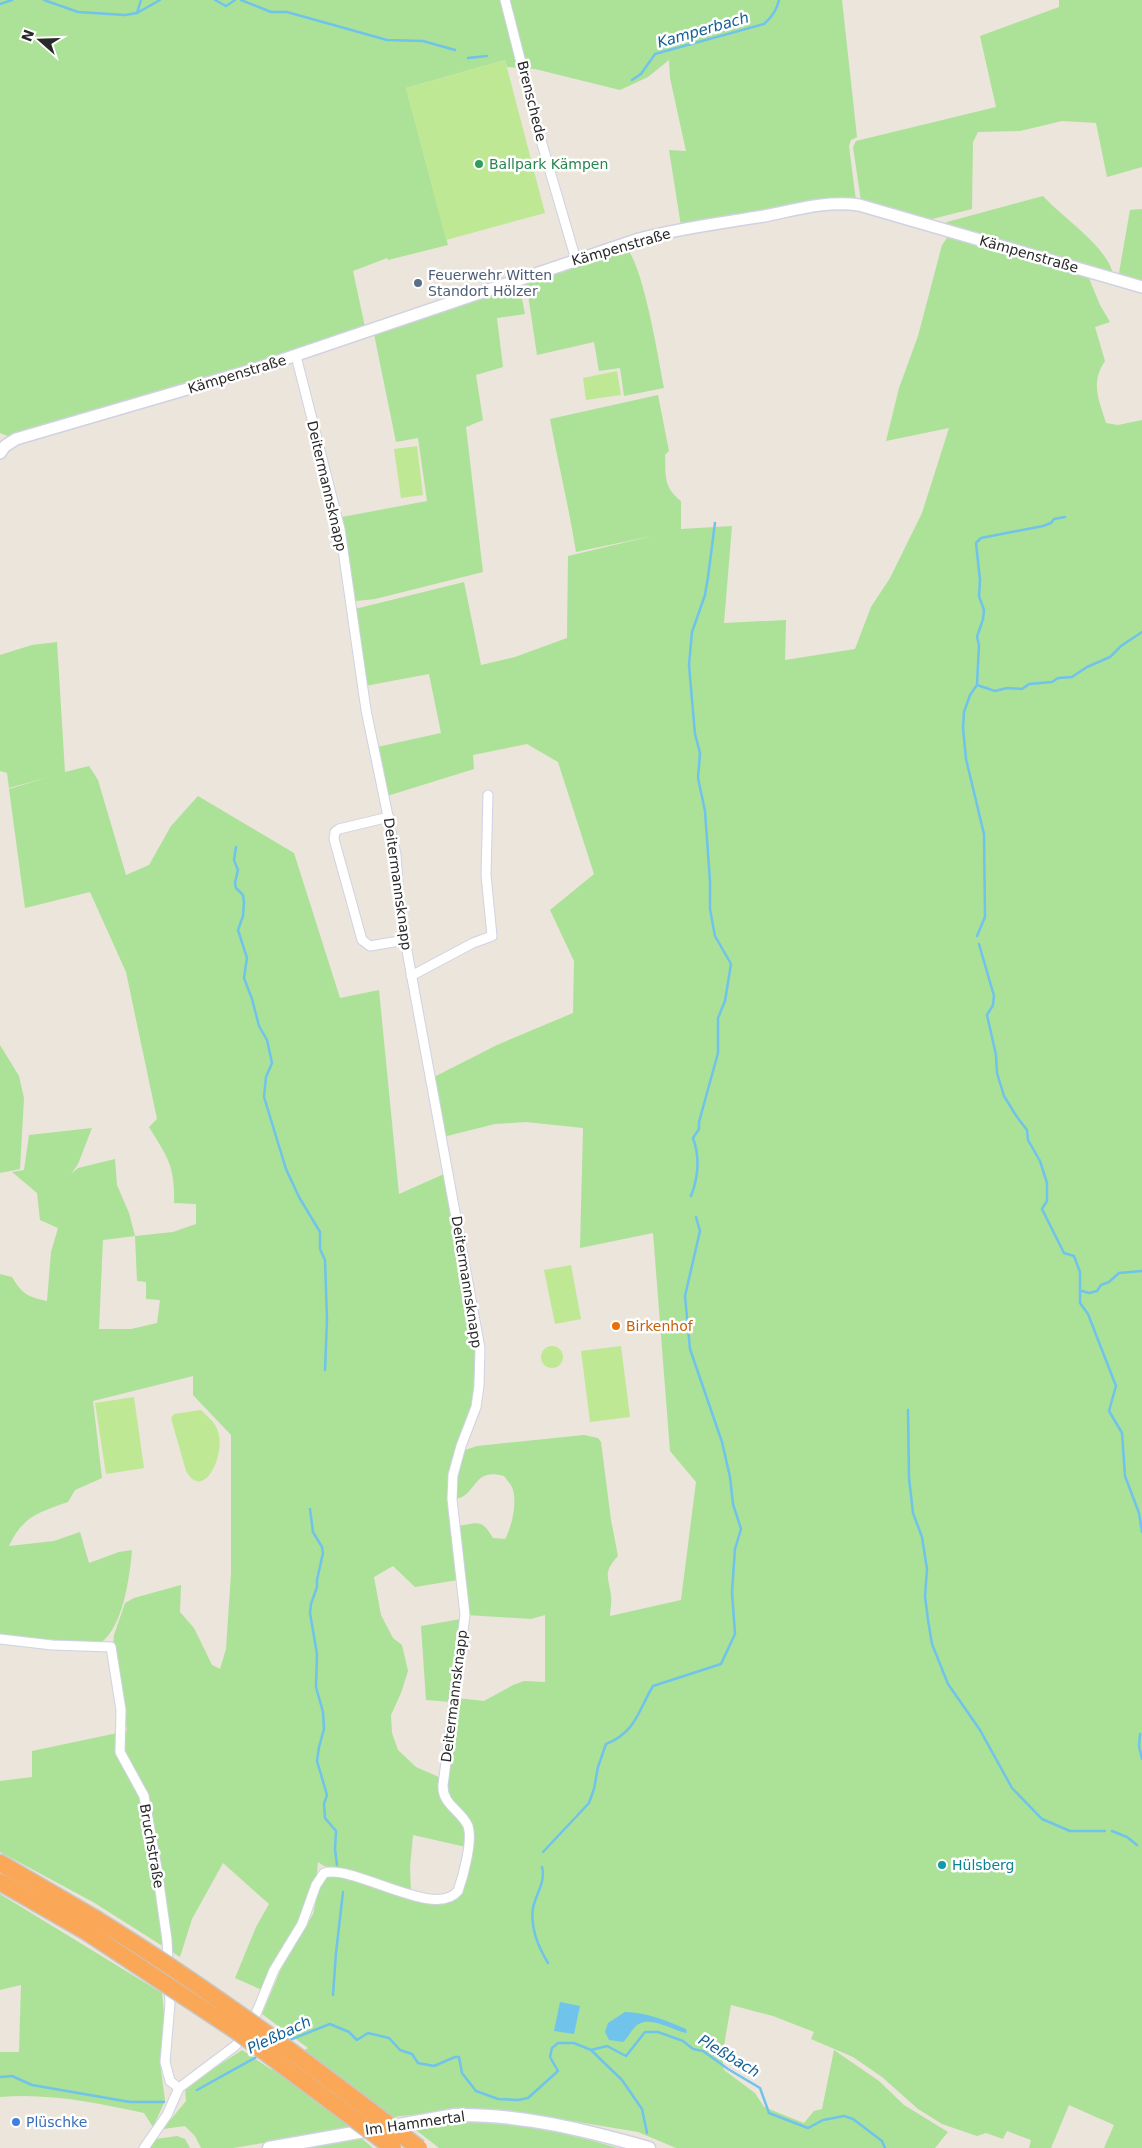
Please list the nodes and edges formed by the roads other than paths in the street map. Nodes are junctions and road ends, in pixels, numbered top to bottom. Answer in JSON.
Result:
{"nodes":[{"id":1,"x":505,"y":0,"type":"edge"},
{"id":2,"x":576,"y":260,"type":"junction"},
{"id":3,"x":1142,"y":287,"type":"edge"},
{"id":4,"x":296,"y":356,"type":"junction"},
{"id":5,"x":0,"y":453,"type":"edge"},
{"id":6,"x":488,"y":795,"type":"dead end"},
{"id":7,"x":389,"y":817,"type":"junction"},
{"id":8,"x":404,"y":940,"type":"junction"},
{"id":9,"x":411,"y":976,"type":"junction"},
{"id":10,"x":0,"y":1639,"type":"edge"},
{"id":11,"x":0,"y":1863,"type":"edge"},
{"id":12,"x":0,"y":1882,"type":"edge"},
{"id":13,"x":91,"y":1925,"type":"junction"},
{"id":14,"x":179,"y":2088,"type":"junction"},
{"id":15,"x":144,"y":2148,"type":"edge"},
{"id":16,"x":269,"y":2148,"type":"edge"},
{"id":17,"x":393,"y":2148,"type":"edge"},
{"id":18,"x":419,"y":2148,"type":"edge"},
{"id":19,"x":649,"y":2148,"type":"edge"}],
"edges":[{"from":1,"to":2,"type":"street","name":"Brenschede"},
{"from":2,"to":3,"type":"street","name":"Kämpenstraße"},
{"from":2,"to":4,"type":"street","name":"Kämpenstraße"},
{"from":4,"to":5,"type":"street","name":"Kämpenstraße"},
{"from":4,"to":7,"type":"street","name":"Deitermannsknapp"},
{"from":6,"to":9,"type":"street"},
{"from":7,"to":8,"type":"street","name":"Deitermannsknapp"},
{"from":7,"to":8,"type":"street"},
{"from":8,"to":9,"type":"street","name":"Deitermannsknapp"},
{"from":9,"to":14,"type":"street","name":"Deitermannsknapp"},
{"from":10,"to":14,"type":"street","name":"Bruchstraße"},
{"from":11,"to":13,"type":"highway"},
{"from":12,"to":13,"type":"highway"},
{"from":13,"to":17,"type":"highway","bridge":true},
{"from":13,"to":18,"type":"highway","bridge":true},
{"from":14,"to":15,"type":"street"},
{"from":16,"to":19,"type":"main road","name":"Im Hammertal"}]}
